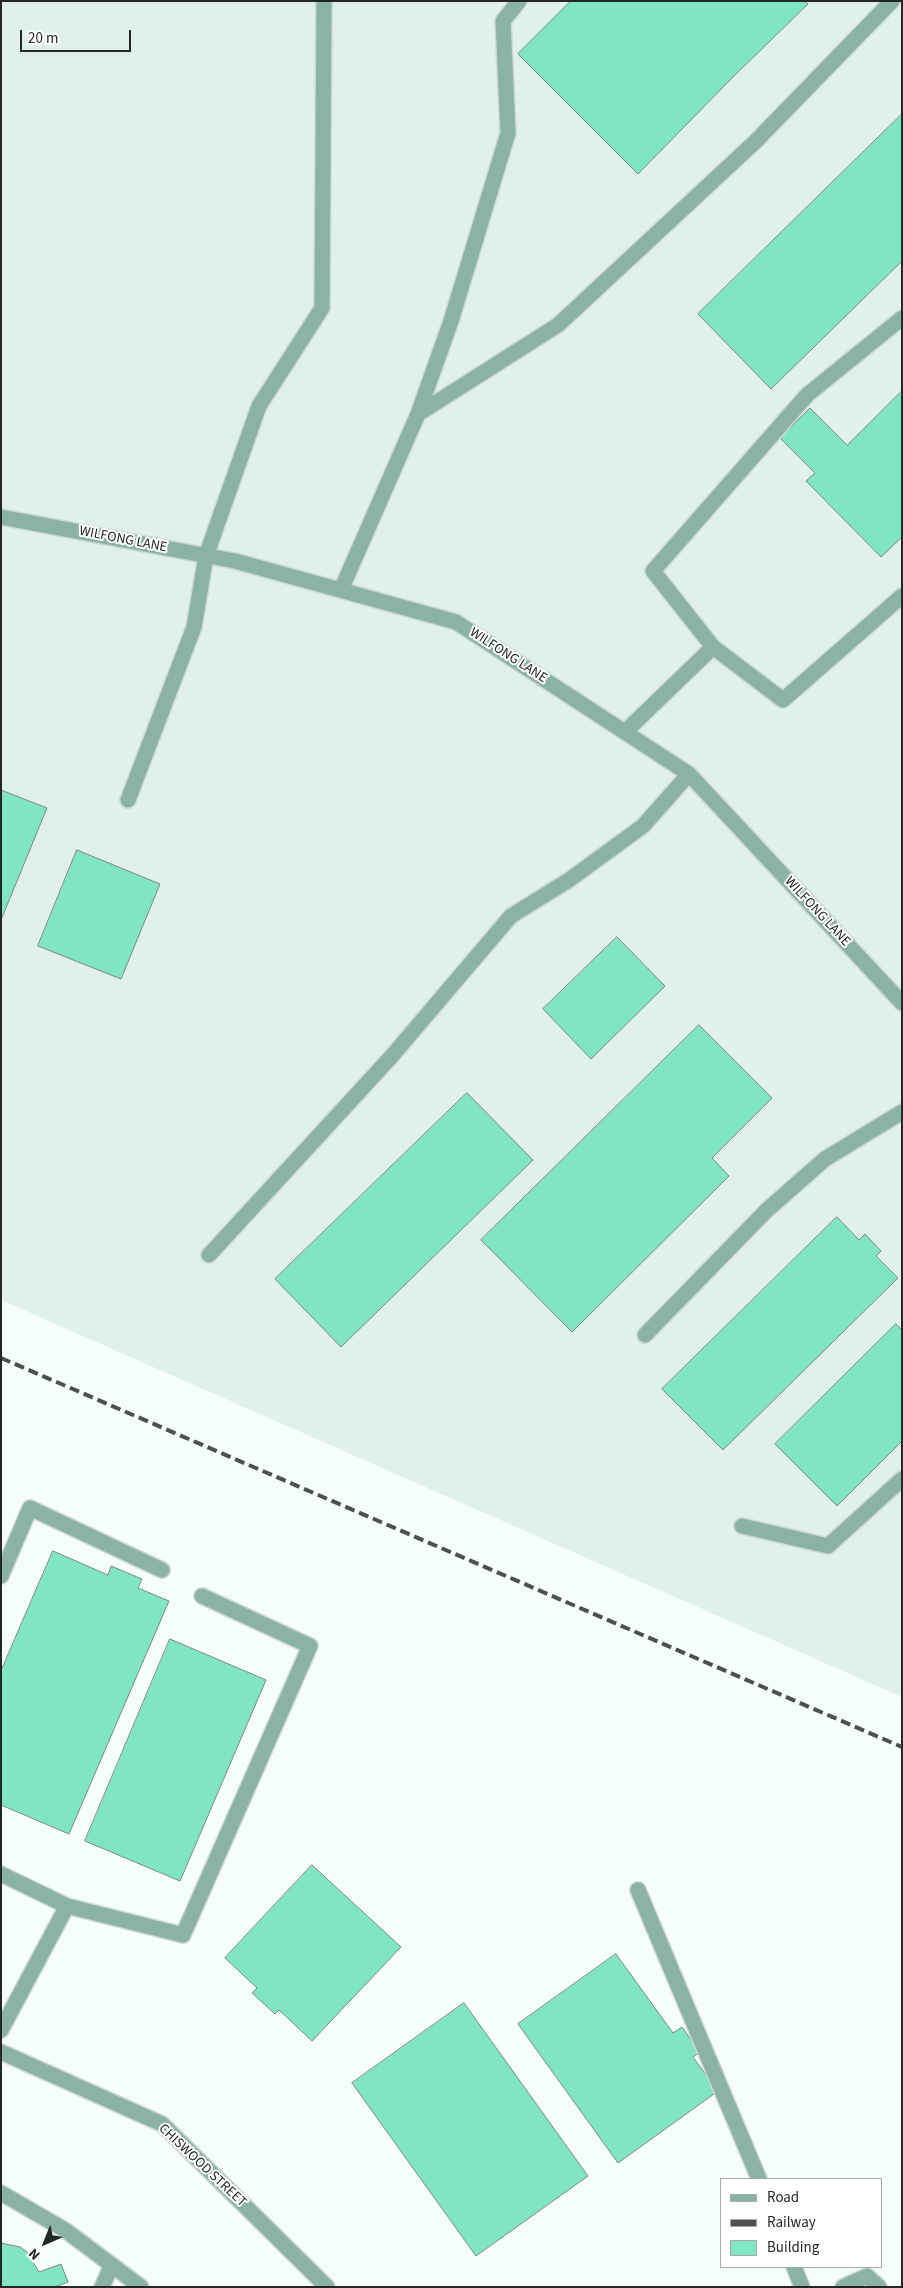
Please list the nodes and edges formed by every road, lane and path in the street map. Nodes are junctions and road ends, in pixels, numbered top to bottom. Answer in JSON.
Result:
{"nodes":[{"id":1,"x":324,"y":1,"type":"edge"},
{"id":2,"x":520,"y":1,"type":"edge"},
{"id":3,"x":892,"y":1,"type":"edge"},
{"id":4,"x":902,"y":318,"type":"edge"},
{"id":5,"x":418,"y":414,"type":"junction"},
{"id":6,"x":1,"y":517,"type":"edge"},
{"id":7,"x":206,"y":556,"type":"junction"},
{"id":8,"x":341,"y":590,"type":"junction"},
{"id":9,"x":902,"y":596,"type":"edge"},
{"id":10,"x":713,"y":647,"type":"junction"},
{"id":11,"x":625,"y":732,"type":"junction"},
{"id":12,"x":689,"y":774,"type":"junction"},
{"id":13,"x":128,"y":800,"type":"dead end"},
{"id":14,"x":899,"y":995,"type":"edge"},
{"id":15,"x":902,"y":1112,"type":"edge"},
{"id":16,"x":209,"y":1255,"type":"dead end"},
{"id":17,"x":645,"y":1335,"type":"dead end"},
{"id":18,"x":902,"y":1479,"type":"edge"},
{"id":19,"x":742,"y":1526,"type":"dead end"},
{"id":20,"x":162,"y":1570,"type":"dead end"},
{"id":21,"x":1,"y":1576,"type":"edge"},
{"id":22,"x":202,"y":1596,"type":"dead end"},
{"id":23,"x":1,"y":1874,"type":"edge"},
{"id":24,"x":638,"y":1890,"type":"dead end"},
{"id":25,"x":67,"y":1906,"type":"junction"},
{"id":26,"x":1,"y":2030,"type":"edge"},
{"id":27,"x":1,"y":2052,"type":"edge"},
{"id":28,"x":759,"y":2178,"type":"edge"},
{"id":29,"x":1,"y":2193,"type":"edge"},
{"id":30,"x":112,"y":2264,"type":"junction"},
{"id":31,"x":794,"y":2268,"type":"edge"},
{"id":32,"x":873,"y":2282,"type":"edge"},
{"id":33,"x":102,"y":2287,"type":"edge"},
{"id":34,"x":141,"y":2287,"type":"edge"},
{"id":35,"x":327,"y":2287,"type":"edge"},
{"id":36,"x":802,"y":2287,"type":"edge"},
{"id":37,"x":843,"y":2287,"type":"edge"}],
"edges":[{"from":1,"to":7,"type":"street"},
{"from":2,"to":5,"type":"street"},
{"from":3,"to":5,"type":"street"},
{"from":4,"to":10,"type":"street"},
{"from":5,"to":8,"type":"street"},
{"from":6,"to":7,"type":"street","name":"WILFONG LANE"},
{"from":7,"to":8,"type":"street","name":"WILFONG LANE"},
{"from":7,"to":13,"type":"street"},
{"from":8,"to":11,"type":"street","name":"WILFONG LANE"},
{"from":9,"to":10,"type":"street"},
{"from":10,"to":11,"type":"street"},
{"from":11,"to":12,"type":"street","name":"WILFONG LANE"},
{"from":12,"to":14,"type":"street","name":"WILFONG LANE"},
{"from":12,"to":16,"type":"street"},
{"from":15,"to":17,"type":"street"},
{"from":18,"to":19,"type":"street"},
{"from":20,"to":21,"type":"street"},
{"from":22,"to":25,"type":"street"},
{"from":23,"to":25,"type":"street"},
{"from":24,"to":28,"type":"street"},
{"from":25,"to":26,"type":"street"},
{"from":27,"to":35,"type":"street","name":"CHISWOOD STREET"},
{"from":29,"to":30,"type":"street"},
{"from":30,"to":33,"type":"street"},
{"from":30,"to":34,"type":"street"},
{"from":31,"to":36,"type":"street"},
{"from":32,"to":37,"type":"street"}]}
